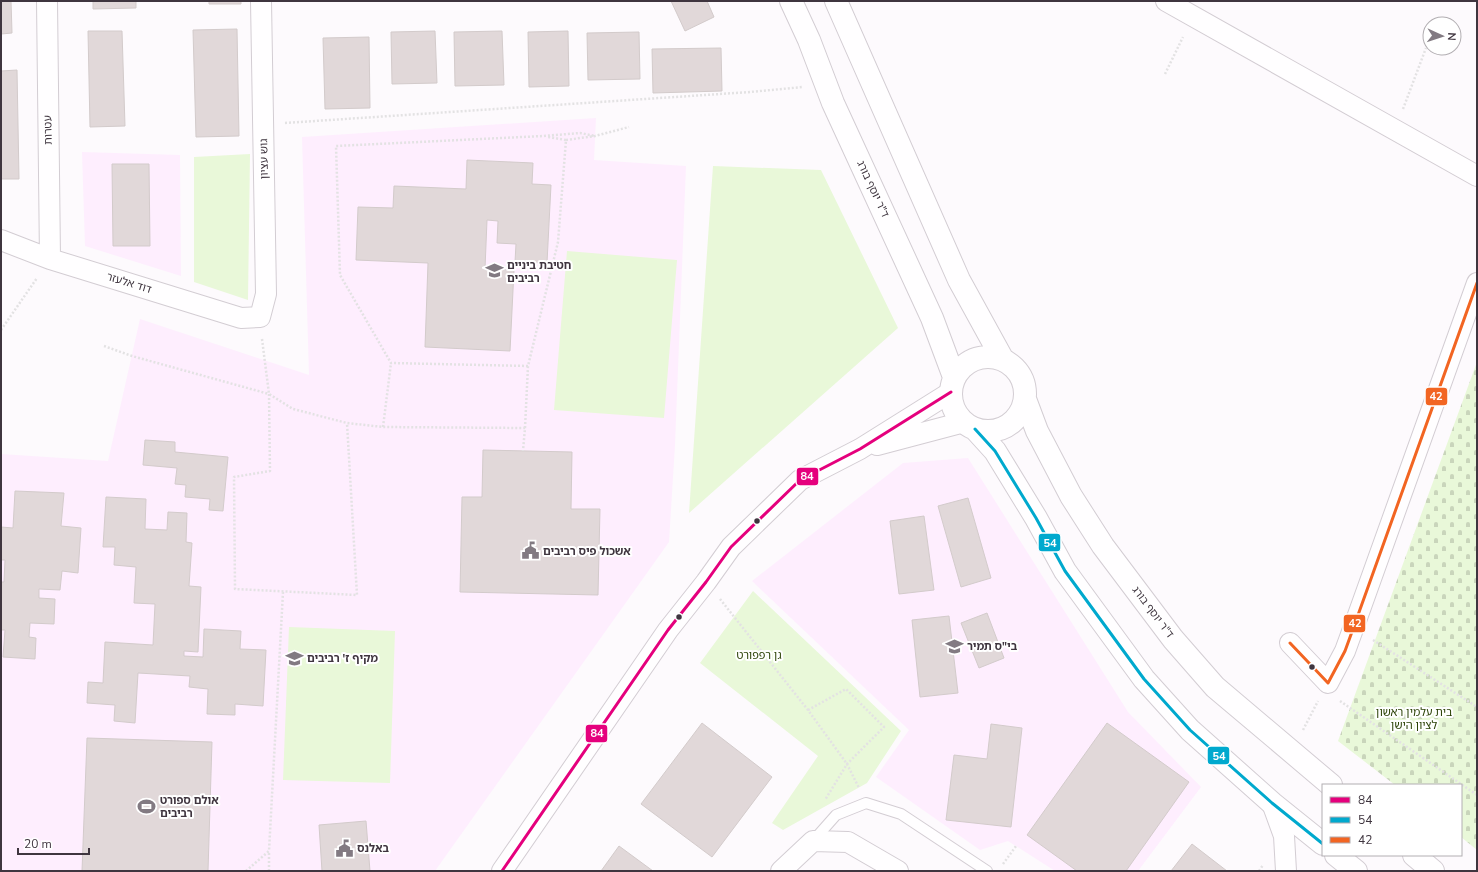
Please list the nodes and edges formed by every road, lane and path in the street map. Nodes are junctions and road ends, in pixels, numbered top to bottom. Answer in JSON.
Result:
{"nodes":[{"id":1,"x":47,"y":1,"type":"edge"},
{"id":2,"x":261,"y":1,"type":"edge"},
{"id":3,"x":791,"y":1,"type":"edge"},
{"id":4,"x":836,"y":1,"type":"edge"},
{"id":5,"x":1166,"y":1,"type":"edge"},
{"id":6,"x":1193,"y":16,"type":"junction"},
{"id":7,"x":1423,"y":56,"type":"edge"},
{"id":8,"x":1165,"y":74,"type":"dead end"},
{"id":9,"x":826,"y":85,"type":"junction"},
{"id":10,"x":263,"y":124,"type":"junction"},
{"id":11,"x":629,"y":127,"type":"dead end"},
{"id":12,"x":1395,"y":130,"type":"junction"},
{"id":13,"x":544,"y":136,"type":"junction"},
{"id":14,"x":595,"y":136,"type":"junction"},
{"id":15,"x":566,"y":140,"type":"junction"},
{"id":16,"x":1477,"y":176,"type":"edge"},
{"id":17,"x":1,"y":240,"type":"edge"},
{"id":18,"x":50,"y":259,"type":"junction"},
{"id":19,"x":1477,"y":283,"type":"edge"},
{"id":20,"x":260,"y":317,"type":"joint"},
{"id":21,"x":1,"y":330,"type":"edge"},
{"id":22,"x":104,"y":346,"type":"dead end"},
{"id":23,"x":264,"y":360,"type":"dead end"},
{"id":24,"x":1003,"y":360,"type":"junction"},
{"id":25,"x":391,"y":363,"type":"junction"},
{"id":26,"x":528,"y":366,"type":"junction"},
{"id":27,"x":952,"y":385,"type":"junction"},
{"id":28,"x":269,"y":394,"type":"junction"},
{"id":29,"x":1025,"y":399,"type":"junction"},
{"id":30,"x":347,"y":423,"type":"junction"},
{"id":31,"x":383,"y":426,"type":"junction"},
{"id":32,"x":969,"y":426,"type":"junction"},
{"id":33,"x":525,"y":428,"type":"junction"},
{"id":34,"x":860,"y":449,"type":"junction"},
{"id":35,"x":523,"y":451,"type":"dead end"},
{"id":36,"x":706,"y":582,"type":"junction"},
{"id":37,"x":284,"y":592,"type":"junction"},
{"id":38,"x":1353,"y":629,"type":"junction"},
{"id":39,"x":1290,"y":643,"type":"dead end"},
{"id":40,"x":1326,"y":687,"type":"junction"},
{"id":41,"x":1477,"y":707,"type":"edge"},
{"id":42,"x":808,"y":710,"type":"junction"},
{"id":43,"x":1291,"y":751,"type":"junction"},
{"id":44,"x":847,"y":764,"type":"junction"},
{"id":45,"x":1330,"y":784,"type":"edge"},
{"id":46,"x":1462,"y":784,"type":"edge"},
{"id":47,"x":1462,"y":784,"type":"edge"},
{"id":48,"x":1477,"y":795,"type":"edge"},
{"id":49,"x":866,"y":803,"type":"junction"},
{"id":50,"x":1272,"y":803,"type":"junction"},
{"id":51,"x":822,"y":804,"type":"dead end"},
{"id":52,"x":813,"y":841,"type":"junction"},
{"id":53,"x":1322,"y":843,"type":"edge"},
{"id":54,"x":1016,"y":846,"type":"dead end"},
{"id":55,"x":269,"y":851,"type":"junction"},
{"id":56,"x":1337,"y":856,"type":"edge"},
{"id":57,"x":1415,"y":856,"type":"edge"},
{"id":58,"x":1002,"y":865,"type":"dead end"},
{"id":59,"x":246,"y":871,"type":"edge"},
{"id":60,"x":268,"y":871,"type":"edge"},
{"id":61,"x":502,"y":871,"type":"edge"},
{"id":62,"x":781,"y":871,"type":"edge"},
{"id":63,"x":898,"y":871,"type":"edge"},
{"id":64,"x":987,"y":871,"type":"edge"},
{"id":65,"x":1286,"y":871,"type":"edge"},
{"id":66,"x":1356,"y":871,"type":"edge"},
{"id":67,"x":1434,"y":871,"type":"edge"}],
"edges":[{"from":1,"to":18,"type":"street","name":"עטרות"},
{"from":2,"to":10,"type":"street","name":"גוש עציון"},
{"from":3,"to":9,"type":"street","name":"ד\"ר יוסף בורג"},
{"from":4,"to":24,"type":"street"},
{"from":5,"to":6,"type":"street"},
{"from":6,"to":8,"type":"path"},
{"from":6,"to":12,"type":"street"},
{"from":7,"to":12,"type":"path"},
{"from":9,"to":10,"type":"path"},
{"from":9,"to":27,"type":"street","name":"ד\"ר יוסף בורג"},
{"from":10,"to":20,"type":"street","name":"גוש עציון"},
{"from":11,"to":14,"type":"path"},
{"from":12,"to":16,"type":"street"},
{"from":13,"to":14,"type":"path"},
{"from":13,"to":15,"type":"path"},
{"from":13,"to":25,"type":"path"},
{"from":14,"to":15,"type":"path"},
{"from":15,"to":26,"type":"path"},
{"from":17,"to":18,"type":"street","name":"דוד אלעזר"},
{"from":18,"to":20,"type":"street","name":"דוד אלעזר"},
{"from":18,"to":21,"type":"path"},
{"from":19,"to":38,"type":"street"},
{"from":22,"to":28,"type":"path"},
{"from":23,"to":28,"type":"path"},
{"from":24,"to":27,"type":"street"},
{"from":24,"to":29,"type":"street"},
{"from":25,"to":26,"type":"path"},
{"from":25,"to":31,"type":"path"},
{"from":26,"to":33,"type":"path"},
{"from":27,"to":32,"type":"street"},
{"from":27,"to":34,"type":"street"},
{"from":28,"to":30,"type":"path"},
{"from":28,"to":37,"type":"path"},
{"from":29,"to":32,"type":"street"},
{"from":29,"to":43,"type":"street","name":"ד\"ר יוסף בורג"},
{"from":30,"to":31,"type":"path"},
{"from":30,"to":37,"type":"path"},
{"from":31,"to":33,"type":"path"},
{"from":32,"to":34,"type":"street"},
{"from":32,"to":50,"type":"street"},
{"from":33,"to":35,"type":"path"},
{"from":34,"to":36,"type":"street"},
{"from":36,"to":42,"type":"path"},
{"from":36,"to":61,"type":"street"},
{"from":37,"to":55,"type":"path"},
{"from":38,"to":40,"type":"street"},
{"from":38,"to":41,"type":"path"},
{"from":39,"to":40,"type":"street"},
{"from":40,"to":43,"type":"path"},
{"from":40,"to":46,"type":"path"},
{"from":42,"to":44,"type":"path"},
{"from":42,"to":44,"type":"path"},
{"from":43,"to":45,"type":"street","name":"ד\"ר יוסף בורג"},
{"from":44,"to":49,"type":"path"},
{"from":44,"to":51,"type":"path"},
{"from":47,"to":48,"type":"path"},
{"from":49,"to":52,"type":"lane"},
{"from":49,"to":64,"type":"lane"},
{"from":50,"to":53,"type":"street"},
{"from":50,"to":65,"type":"street"},
{"from":52,"to":62,"type":"street"},
{"from":52,"to":63,"type":"street"},
{"from":54,"to":58,"type":"path"},
{"from":55,"to":59,"type":"path"},
{"from":55,"to":60,"type":"path"},
{"from":56,"to":66,"type":"street"},
{"from":57,"to":67,"type":"street"}]}
